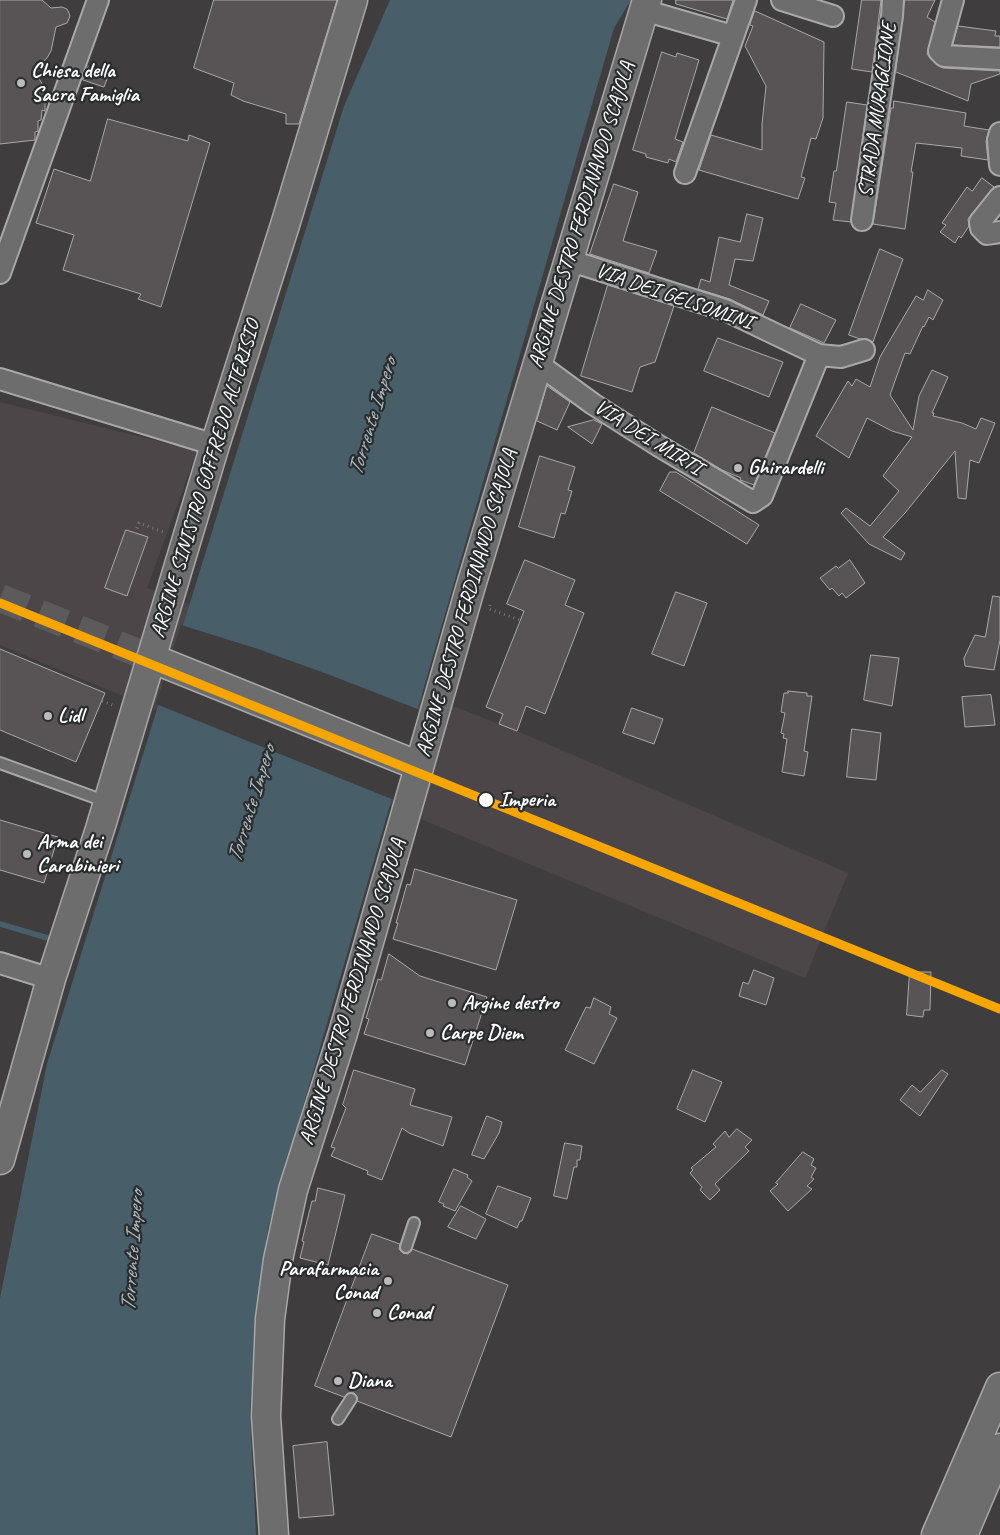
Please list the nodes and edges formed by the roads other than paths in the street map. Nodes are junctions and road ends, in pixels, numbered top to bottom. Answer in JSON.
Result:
{"nodes":[{"id":1,"x":98,"y":0,"type":"edge"},
{"id":2,"x":352,"y":0,"type":"edge"},
{"id":3,"x":746,"y":0,"type":"edge"},
{"id":4,"x":782,"y":0,"type":"edge"},
{"id":5,"x":893,"y":0,"type":"edge"},
{"id":6,"x":953,"y":0,"type":"edge"},
{"id":7,"x":645,"y":5,"type":"edge"},
{"id":8,"x":833,"y":16,"type":"dead end"},
{"id":9,"x":733,"y":36,"type":"junction"},
{"id":10,"x":1000,"y":59,"type":"edge"},
{"id":11,"x":1000,"y":133,"type":"edge"},
{"id":12,"x":1000,"y":165,"type":"edge"},
{"id":13,"x":686,"y":173,"type":"dead end"},
{"id":14,"x":1000,"y":197,"type":"edge"},
{"id":15,"x":862,"y":220,"type":"dead end"},
{"id":16,"x":1000,"y":232,"type":"edge"},
{"id":17,"x":568,"y":260,"type":"junction"},
{"id":18,"x":0,"y":273,"type":"edge"},
{"id":19,"x":864,"y":350,"type":"dead end"},
{"id":20,"x":819,"y":355,"type":"junction"},
{"id":21,"x":537,"y":363,"type":"junction"},
{"id":22,"x":0,"y":379,"type":"edge"},
{"id":23,"x":216,"y":445,"type":"junction"},
{"id":24,"x":151,"y":658,"type":"tunnel mouth"},
{"id":25,"x":0,"y":763,"type":"edge"},
{"id":26,"x":420,"y":766,"type":"junction"},
{"id":27,"x":108,"y":802,"type":"junction"},
{"id":28,"x":0,"y":962,"type":"edge"},
{"id":29,"x":51,"y":979,"type":"junction"},
{"id":30,"x":0,"y":1160,"type":"edge"},
{"id":31,"x":414,"y":1223,"type":"dead end"},
{"id":32,"x":406,"y":1246,"type":"dead end"},
{"id":33,"x":1000,"y":1387,"type":"edge"},
{"id":34,"x":351,"y":1400,"type":"dead end"},
{"id":35,"x":338,"y":1420,"type":"dead end"},
{"id":36,"x":1000,"y":1448,"type":"edge"},
{"id":37,"x":274,"y":1535,"type":"edge"},
{"id":38,"x":936,"y":1535,"type":"edge"},
{"id":39,"x":963,"y":1535,"type":"edge"}],
"edges":[{"from":1,"to":18,"type":"street"},
{"from":2,"to":23,"type":"main road","name":"ARGINE SINISTRO GOFFREDO ALTERISIO"},
{"from":3,"to":9,"type":"street"},
{"from":4,"to":8,"type":"street"},
{"from":5,"to":15,"type":"street","name":"STRADA MURAGLIONE"},
{"from":6,"to":10,"type":"street"},
{"from":7,"to":9,"type":"street"},
{"from":7,"to":17,"type":"main road","name":"ARGINE DESTRO FERDINANDO SCAJOLA"},
{"from":9,"to":13,"type":"street"},
{"from":11,"to":12,"type":"street"},
{"from":14,"to":16,"type":"street"},
{"from":17,"to":20,"type":"street","name":"VIA DEI GELSOMINI"},
{"from":17,"to":21,"type":"main road","name":"ARGINE DESTRO FERDINANDO SCAJOLA"},
{"from":19,"to":20,"type":"street","name":"VIA DEI GELSOMINI"},
{"from":20,"to":21,"type":"street","name":"VIA DEI MIRTI"},
{"from":21,"to":26,"type":"main road","name":"ARGINE DESTRO FERDINANDO SCAJOLA"},
{"from":22,"to":23,"type":"street"},
{"from":23,"to":27,"type":"main road","name":"ARGINE SINISTRO GOFFREDO ALTERISIO"},
{"from":24,"to":26,"type":"main road"},
{"from":25,"to":27,"type":"lane"},
{"from":26,"to":37,"type":"main road","name":"ARGINE DESTRO FERDINANDO SCAJOLA"},
{"from":27,"to":29,"type":"main road","name":"ARGINE SINISTRO GOFFREDO ALTERISIO"},
{"from":28,"to":29,"type":"street"},
{"from":29,"to":30,"type":"main road","name":"ARGINE SINISTRO GOFFREDO ALTERISIO"},
{"from":31,"to":32,"type":"lane"},
{"from":33,"to":38,"type":"main road"},
{"from":34,"to":35,"type":"lane"},
{"from":36,"to":39,"type":"main road"}]}
